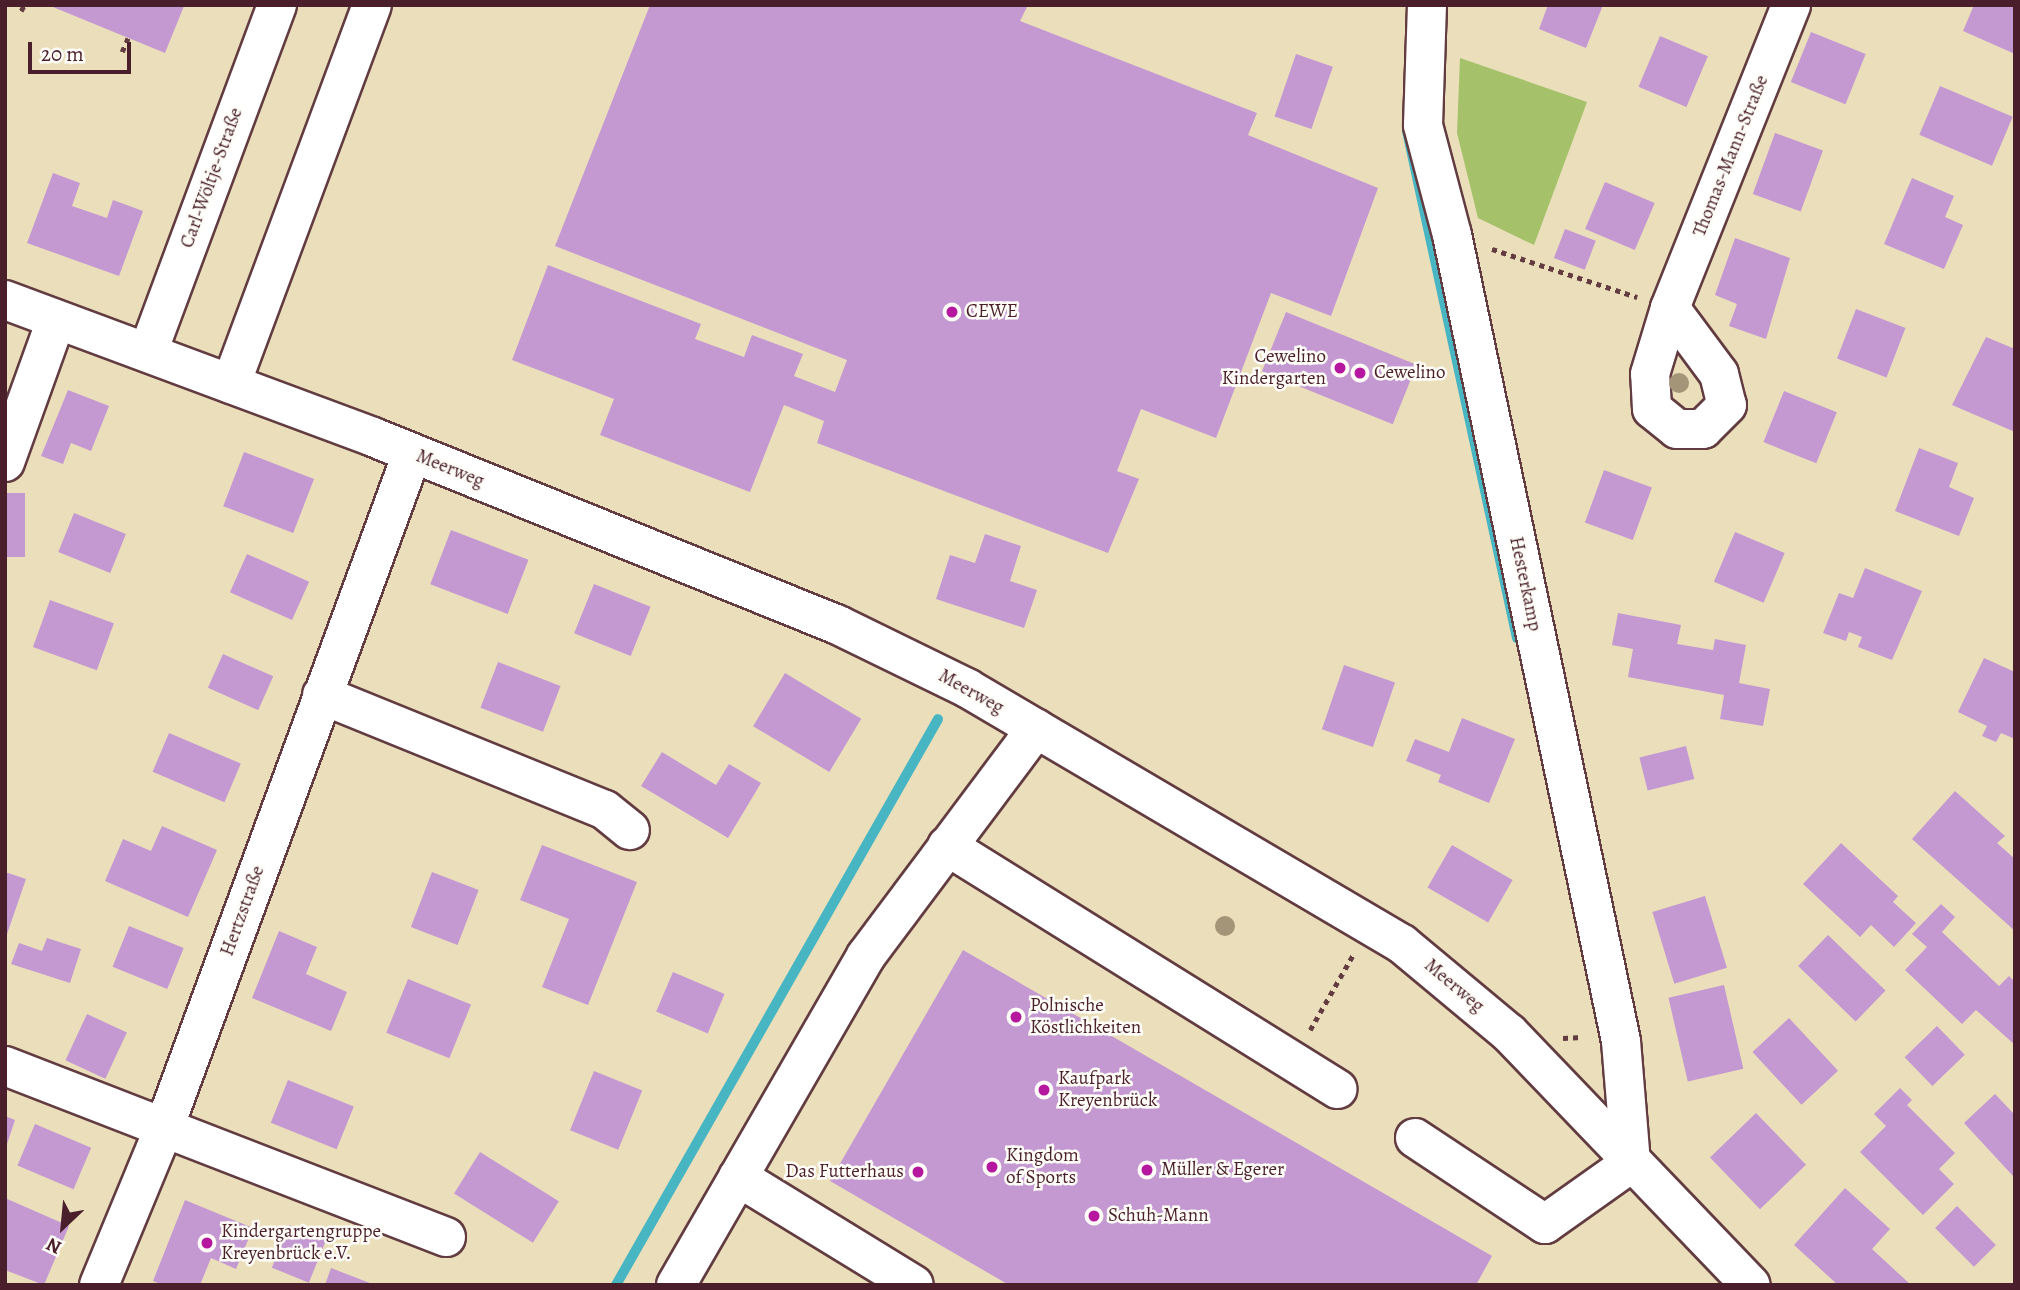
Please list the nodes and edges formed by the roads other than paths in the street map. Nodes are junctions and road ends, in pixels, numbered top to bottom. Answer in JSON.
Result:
{"nodes":[{"id":1,"x":277,"y":5,"type":"edge"},
{"id":2,"x":372,"y":5,"type":"edge"},
{"id":3,"x":1427,"y":5,"type":"edge"},
{"id":4,"x":1791,"y":5,"type":"edge"},
{"id":5,"x":5,"y":300,"type":"edge"},
{"id":6,"x":1670,"y":308,"type":"road end"},
{"id":7,"x":56,"y":320,"type":"junction"},
{"id":8,"x":148,"y":352,"type":"junction"},
{"id":9,"x":231,"y":384,"type":"junction"},
{"id":10,"x":412,"y":454,"type":"junction"},
{"id":11,"x":5,"y":462,"type":"edge"},
{"id":12,"x":322,"y":695,"type":"junction"},
{"id":13,"x":1036,"y":729,"type":"junction"},
{"id":14,"x":630,"y":830,"type":"dead end"},
{"id":15,"x":947,"y":846,"type":"junction"},
{"id":16,"x":5,"y":1066,"type":"edge"},
{"id":17,"x":1338,"y":1089,"type":"dead end"},
{"id":18,"x":164,"y":1128,"type":"junction"},
{"id":19,"x":1415,"y":1138,"type":"dead end"},
{"id":20,"x":1631,"y":1163,"type":"junction"},
{"id":21,"x":738,"y":1177,"type":"junction"},
{"id":22,"x":446,"y":1237,"type":"dead end"},
{"id":23,"x":99,"y":1285,"type":"edge"},
{"id":24,"x":676,"y":1285,"type":"edge"},
{"id":25,"x":914,"y":1285,"type":"edge"},
{"id":26,"x":1751,"y":1285,"type":"edge"}],
"edges":[{"from":1,"to":8,"type":"street","name":"Carl-Wöltje-Straße"},
{"from":2,"to":9,"type":"street"},
{"from":3,"to":20,"type":"street","name":"Hesterkamp"},
{"from":4,"to":6,"type":"street","name":"Thomas-Mann-Straße"},
{"from":5,"to":7,"type":"street","name":"Meerweg"},
{"from":7,"to":8,"type":"street","name":"Meerweg"},
{"from":7,"to":11,"type":"street"},
{"from":8,"to":9,"type":"street","name":"Meerweg"},
{"from":9,"to":10,"type":"street","name":"Meerweg"},
{"from":10,"to":12,"type":"street","name":"Hertzstraße"},
{"from":10,"to":13,"type":"street","name":"Meerweg"},
{"from":12,"to":14,"type":"street"},
{"from":12,"to":18,"type":"street","name":"Hertzstraße"},
{"from":13,"to":15,"type":"street"},
{"from":13,"to":20,"type":"street","name":"Meerweg"},
{"from":15,"to":17,"type":"street"},
{"from":15,"to":21,"type":"street"},
{"from":16,"to":18,"type":"street"},
{"from":18,"to":22,"type":"street"},
{"from":18,"to":23,"type":"street","name":"Hertzstraße"},
{"from":19,"to":20,"type":"street"},
{"from":20,"to":26,"type":"street","name":"Meerweg"},
{"from":21,"to":24,"type":"street"},
{"from":21,"to":25,"type":"street"}]}
